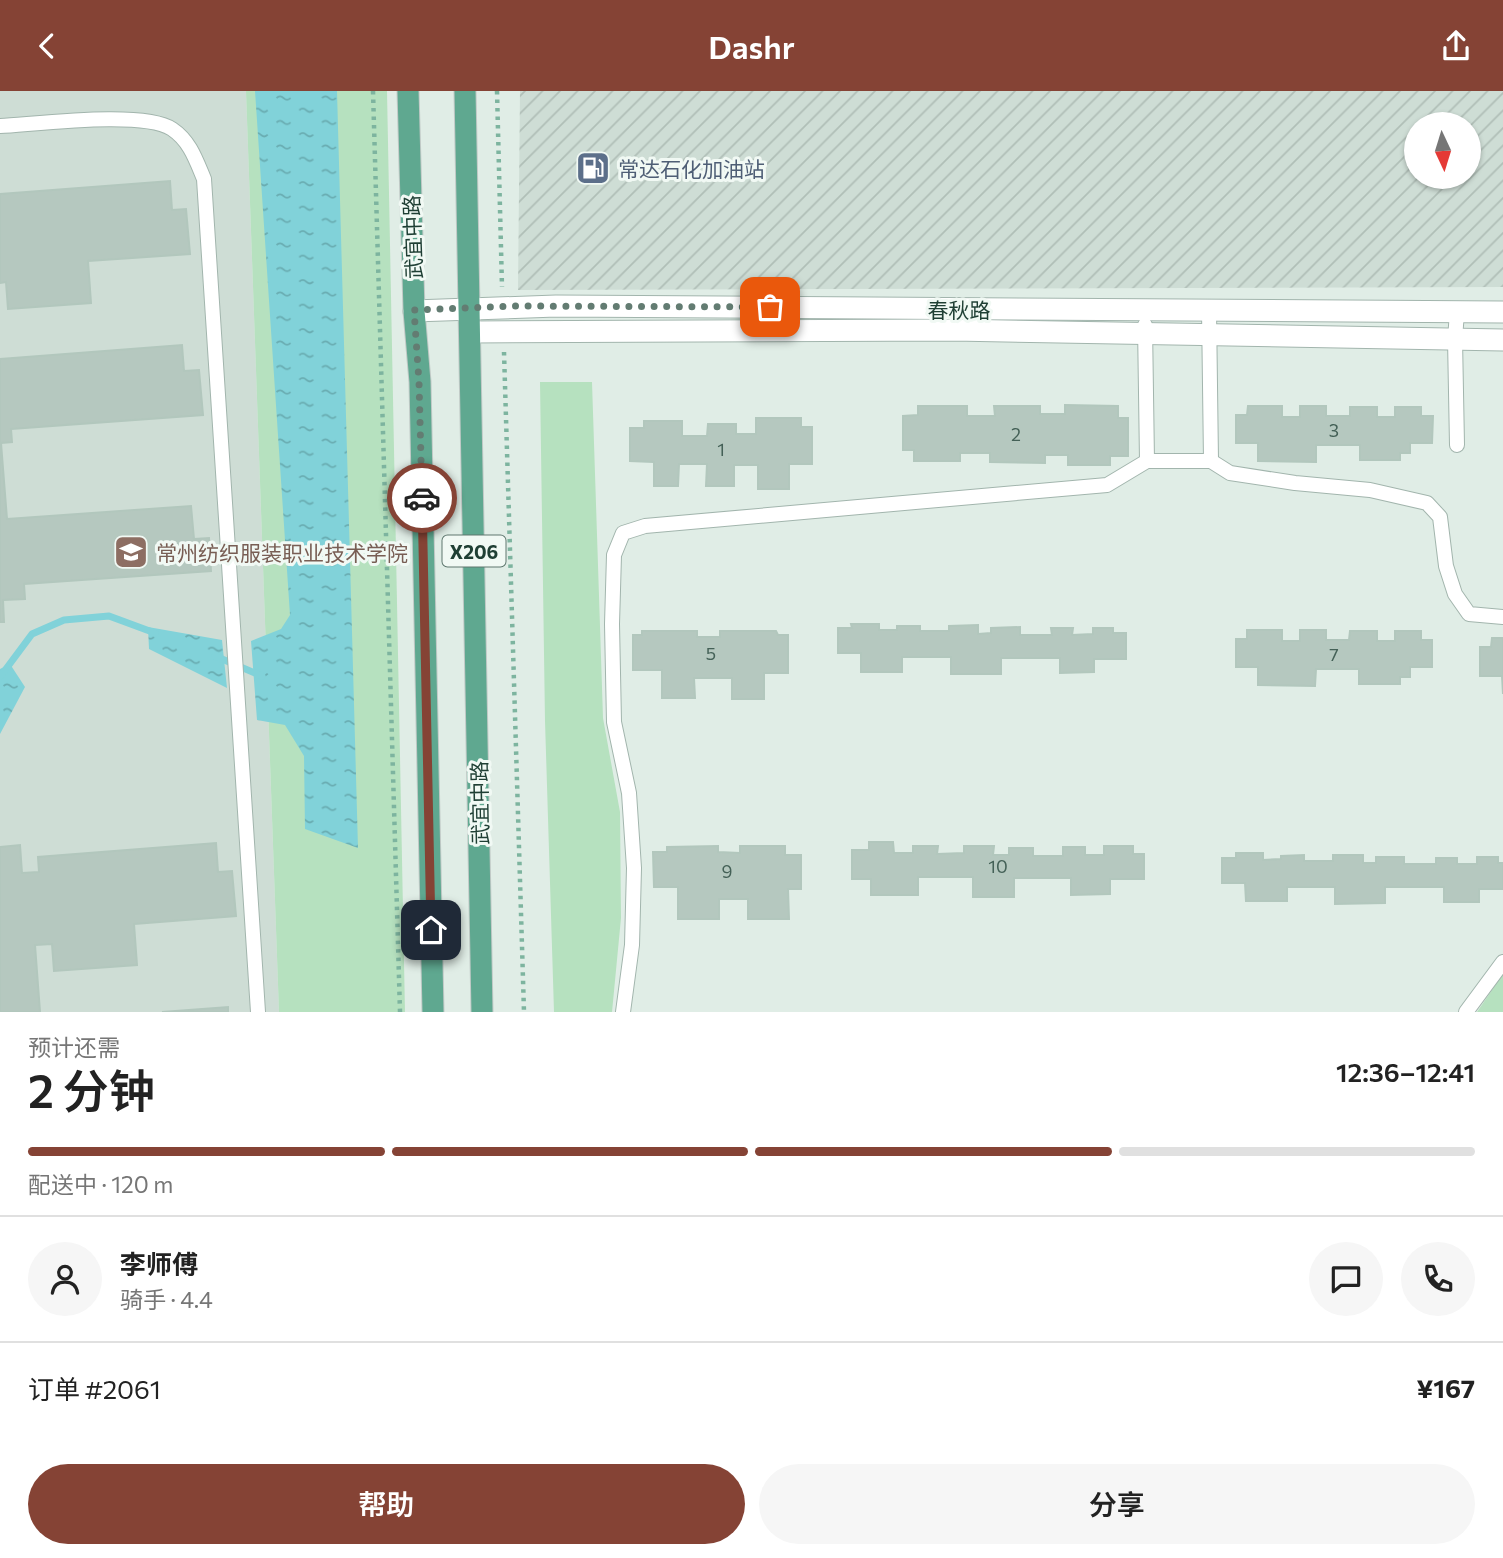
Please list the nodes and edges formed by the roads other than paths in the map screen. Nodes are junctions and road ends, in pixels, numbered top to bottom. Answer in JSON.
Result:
{"nodes":[{"id":1,"x":408,"y":91,"type":"edge"},
{"id":2,"x":465,"y":91,"type":"edge"},
{"id":3,"x":0,"y":126,"type":"edge"},
{"id":4,"x":471,"y":309,"type":"junction"},
{"id":5,"x":414,"y":310,"type":"junction"},
{"id":6,"x":1144,"y":310,"type":"junction"},
{"id":7,"x":1209,"y":310,"type":"junction"},
{"id":8,"x":1457,"y":312,"type":"junction"},
{"id":9,"x":1503,"y":312,"type":"edge"},
{"id":10,"x":471,"y":332,"type":"junction"},
{"id":11,"x":1145,"y":334,"type":"junction"},
{"id":12,"x":1209,"y":335,"type":"junction"},
{"id":13,"x":1455,"y":339,"type":"junction"},
{"id":14,"x":1503,"y":340,"type":"edge"},
{"id":15,"x":1457,"y":445,"type":"dead end"},
{"id":16,"x":1147,"y":461,"type":"junction"},
{"id":17,"x":1211,"y":461,"type":"junction"},
{"id":18,"x":1503,"y":617,"type":"edge"},
{"id":19,"x":1503,"y":962,"type":"edge"},
{"id":20,"x":258,"y":1012,"type":"edge"},
{"id":21,"x":433,"y":1012,"type":"edge"},
{"id":22,"x":482,"y":1012,"type":"edge"},
{"id":23,"x":623,"y":1012,"type":"edge"},
{"id":24,"x":1466,"y":1012,"type":"edge"}],
"edges":[{"from":1,"to":5,"type":"main road","name":"武宜中路","number":"X206"},
{"from":2,"to":4,"type":"main road","name":"武宜中路","number":"X206"},
{"from":3,"to":20,"type":"lane"},
{"from":4,"to":5,"type":"street","name":"春秋路"},
{"from":4,"to":6,"type":"street","name":"春秋路"},
{"from":4,"to":10,"type":"main road","name":"武宜中路","number":"X206"},
{"from":5,"to":21,"type":"main road","name":"武宜中路","number":"X206"},
{"from":6,"to":7,"type":"street","name":"春秋路"},
{"from":6,"to":11,"type":"lane"},
{"from":7,"to":8,"type":"street","name":"春秋路"},
{"from":7,"to":12,"type":"lane"},
{"from":8,"to":9,"type":"street","name":"春秋路"},
{"from":8,"to":13,"type":"lane"},
{"from":10,"to":11,"type":"street","name":"春秋路"},
{"from":10,"to":22,"type":"main road","name":"武宜中路","number":"X206"},
{"from":11,"to":12,"type":"street","name":"春秋路"},
{"from":11,"to":16,"type":"lane"},
{"from":12,"to":13,"type":"street","name":"春秋路"},
{"from":12,"to":17,"type":"lane"},
{"from":13,"to":14,"type":"street","name":"春秋路"},
{"from":13,"to":15,"type":"lane"},
{"from":16,"to":17,"type":"lane"},
{"from":16,"to":23,"type":"lane"},
{"from":17,"to":18,"type":"lane"},
{"from":19,"to":24,"type":"lane"}]}
